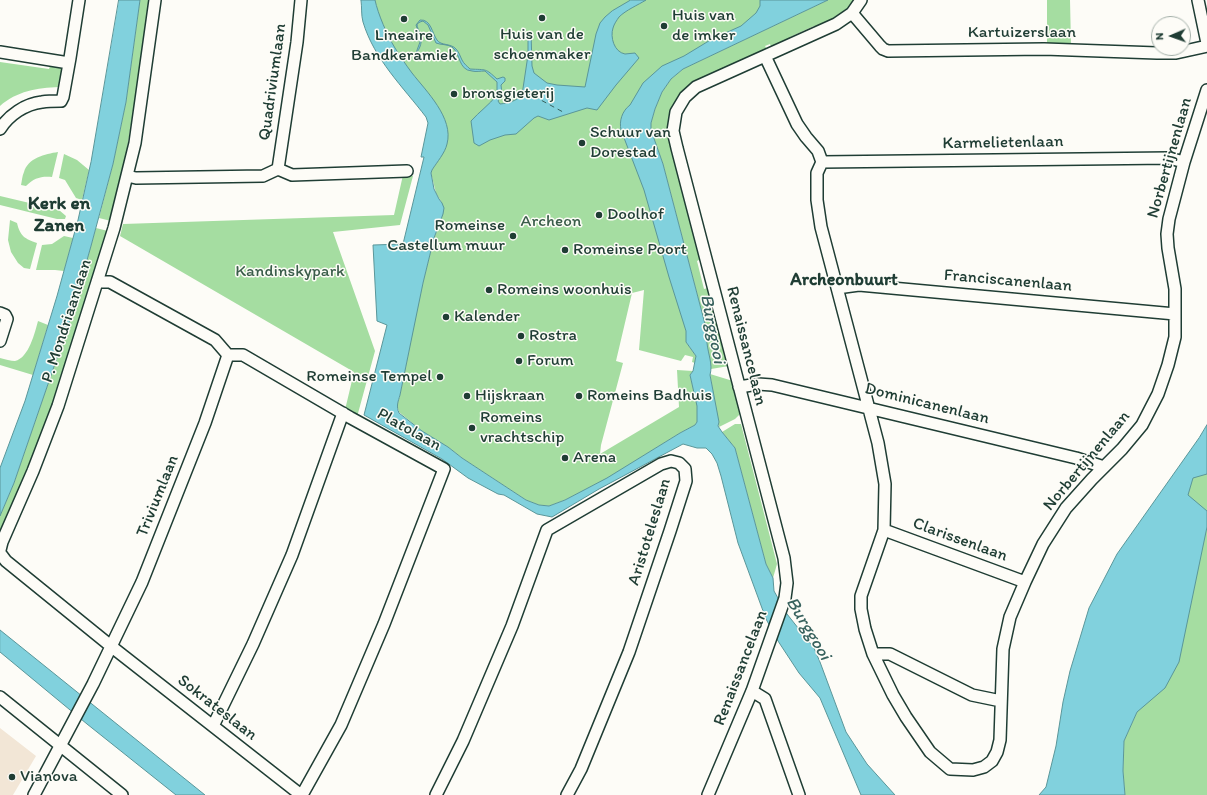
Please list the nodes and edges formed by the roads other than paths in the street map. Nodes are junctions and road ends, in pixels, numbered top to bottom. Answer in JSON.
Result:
{"nodes":[{"id":1,"x":78,"y":0,"type":"edge"},
{"id":2,"x":155,"y":0,"type":"edge"},
{"id":3,"x":301,"y":0,"type":"edge"},
{"id":4,"x":861,"y":0,"type":"edge"},
{"id":5,"x":1198,"y":0,"type":"edge"},
{"id":6,"x":852,"y":14,"type":"junction"},
{"id":7,"x":1207,"y":45,"type":"edge"},
{"id":8,"x":0,"y":52,"type":"edge"},
{"id":9,"x":765,"y":56,"type":"junction"},
{"id":10,"x":69,"y":63,"type":"junction"},
{"id":11,"x":1207,"y":90,"type":"edge"},
{"id":12,"x":0,"y":130,"type":"edge"},
{"id":13,"x":822,"y":162,"type":"junction"},
{"id":14,"x":1184,"y":162,"type":"junction"},
{"id":15,"x":278,"y":169,"type":"junction"},
{"id":16,"x":406,"y":171,"type":"dead end"},
{"id":17,"x":127,"y":176,"type":"junction"},
{"id":18,"x":98,"y":282,"type":"junction"},
{"id":19,"x":837,"y":288,"type":"junction"},
{"id":20,"x":1175,"y":314,"type":"junction"},
{"id":21,"x":3,"y":316,"type":"edge"},
{"id":22,"x":0,"y":341,"type":"edge"},
{"id":23,"x":228,"y":355,"type":"junction"},
{"id":24,"x":739,"y":387,"type":"junction"},
{"id":25,"x":870,"y":408,"type":"junction"},
{"id":26,"x":342,"y":413,"type":"junction"},
{"id":27,"x":1104,"y":467,"type":"junction"},
{"id":28,"x":884,"y":530,"type":"junction"},
{"id":29,"x":0,"y":550,"type":"edge"},
{"id":30,"x":0,"y":553,"type":"edge"},
{"id":31,"x":1025,"y":582,"type":"junction"},
{"id":32,"x":112,"y":647,"type":"junction"},
{"id":33,"x":873,"y":654,"type":"junction"},
{"id":34,"x":752,"y":692,"type":"junction"},
{"id":35,"x":0,"y":697,"type":"edge"},
{"id":36,"x":1001,"y":701,"type":"junction"},
{"id":37,"x":213,"y":726,"type":"junction"},
{"id":38,"x":61,"y":746,"type":"junction"},
{"id":39,"x":34,"y":795,"type":"edge"},
{"id":40,"x":122,"y":795,"type":"edge"},
{"id":41,"x":301,"y":795,"type":"edge"},
{"id":42,"x":436,"y":795,"type":"edge"},
{"id":43,"x":567,"y":795,"type":"edge"},
{"id":44,"x":708,"y":795,"type":"edge"},
{"id":45,"x":799,"y":795,"type":"edge"}],
"edges":[{"from":1,"to":10,"type":"street"},
{"from":2,"to":17,"type":"street","name":"P. Mondriaanlaan"},
{"from":3,"to":15,"type":"street","name":"Quadriviumlaan"},
{"from":4,"to":6,"type":"street","name":"Renaissancelaan"},
{"from":5,"to":7,"type":"street"},
{"from":6,"to":7,"type":"street","name":"Kartuizerslaan"},
{"from":6,"to":9,"type":"street","name":"Renaissancelaan"},
{"from":8,"to":10,"type":"street"},
{"from":9,"to":13,"type":"street"},
{"from":9,"to":24,"type":"street","name":"Renaissancelaan"},
{"from":10,"to":12,"type":"street"},
{"from":11,"to":14,"type":"street","name":"Norbertijnenlaan"},
{"from":13,"to":14,"type":"street","name":"Karmelietenlaan"},
{"from":13,"to":19,"type":"street","name":"Norbertijnenlaan"},
{"from":14,"to":20,"type":"street","name":"Norbertijnenlaan"},
{"from":15,"to":16,"type":"street"},
{"from":15,"to":17,"type":"street"},
{"from":17,"to":18,"type":"street","name":"P. Mondriaanlaan"},
{"from":18,"to":23,"type":"street"},
{"from":18,"to":29,"type":"street","name":"P. Mondriaanlaan"},
{"from":19,"to":20,"type":"street","name":"Franciscanenlaan"},
{"from":19,"to":25,"type":"street","name":"Norbertijnenlaan"},
{"from":20,"to":27,"type":"street","name":"Norbertijnenlaan"},
{"from":21,"to":22,"type":"street"},
{"from":23,"to":26,"type":"street"},
{"from":23,"to":32,"type":"street","name":"Triviumlaan"},
{"from":24,"to":25,"type":"street","name":"Dominicanenlaan"},
{"from":24,"to":34,"type":"street","name":"Renaissancelaan"},
{"from":25,"to":27,"type":"street","name":"Dominicanenlaan"},
{"from":25,"to":28,"type":"street","name":"Norbertijnenlaan"},
{"from":26,"to":37,"type":"street"},
{"from":26,"to":41,"type":"street","name":"Platolaan"},
{"from":27,"to":31,"type":"street","name":"Norbertijnenlaan"},
{"from":28,"to":31,"type":"street","name":"Clarissenlaan"},
{"from":28,"to":33,"type":"street","name":"Norbertijnenlaan"},
{"from":30,"to":32,"type":"street"},
{"from":31,"to":36,"type":"street","name":"Norbertijnenlaan"},
{"from":32,"to":37,"type":"street","name":"Sokrateslaan"},
{"from":32,"to":38,"type":"street","name":"Triviumlaan"},
{"from":33,"to":36,"type":"street"},
{"from":33,"to":36,"type":"street","name":"Norbertijnenlaan"},
{"from":34,"to":44,"type":"street","name":"Renaissancelaan"},
{"from":34,"to":45,"type":"street"},
{"from":35,"to":38,"type":"street"},
{"from":37,"to":41,"type":"street","name":"Sokrateslaan"},
{"from":38,"to":39,"type":"street","name":"Triviumlaan"},
{"from":38,"to":40,"type":"street"},
{"from":42,"to":43,"type":"street","name":"Aristoteleslaan"}]}
